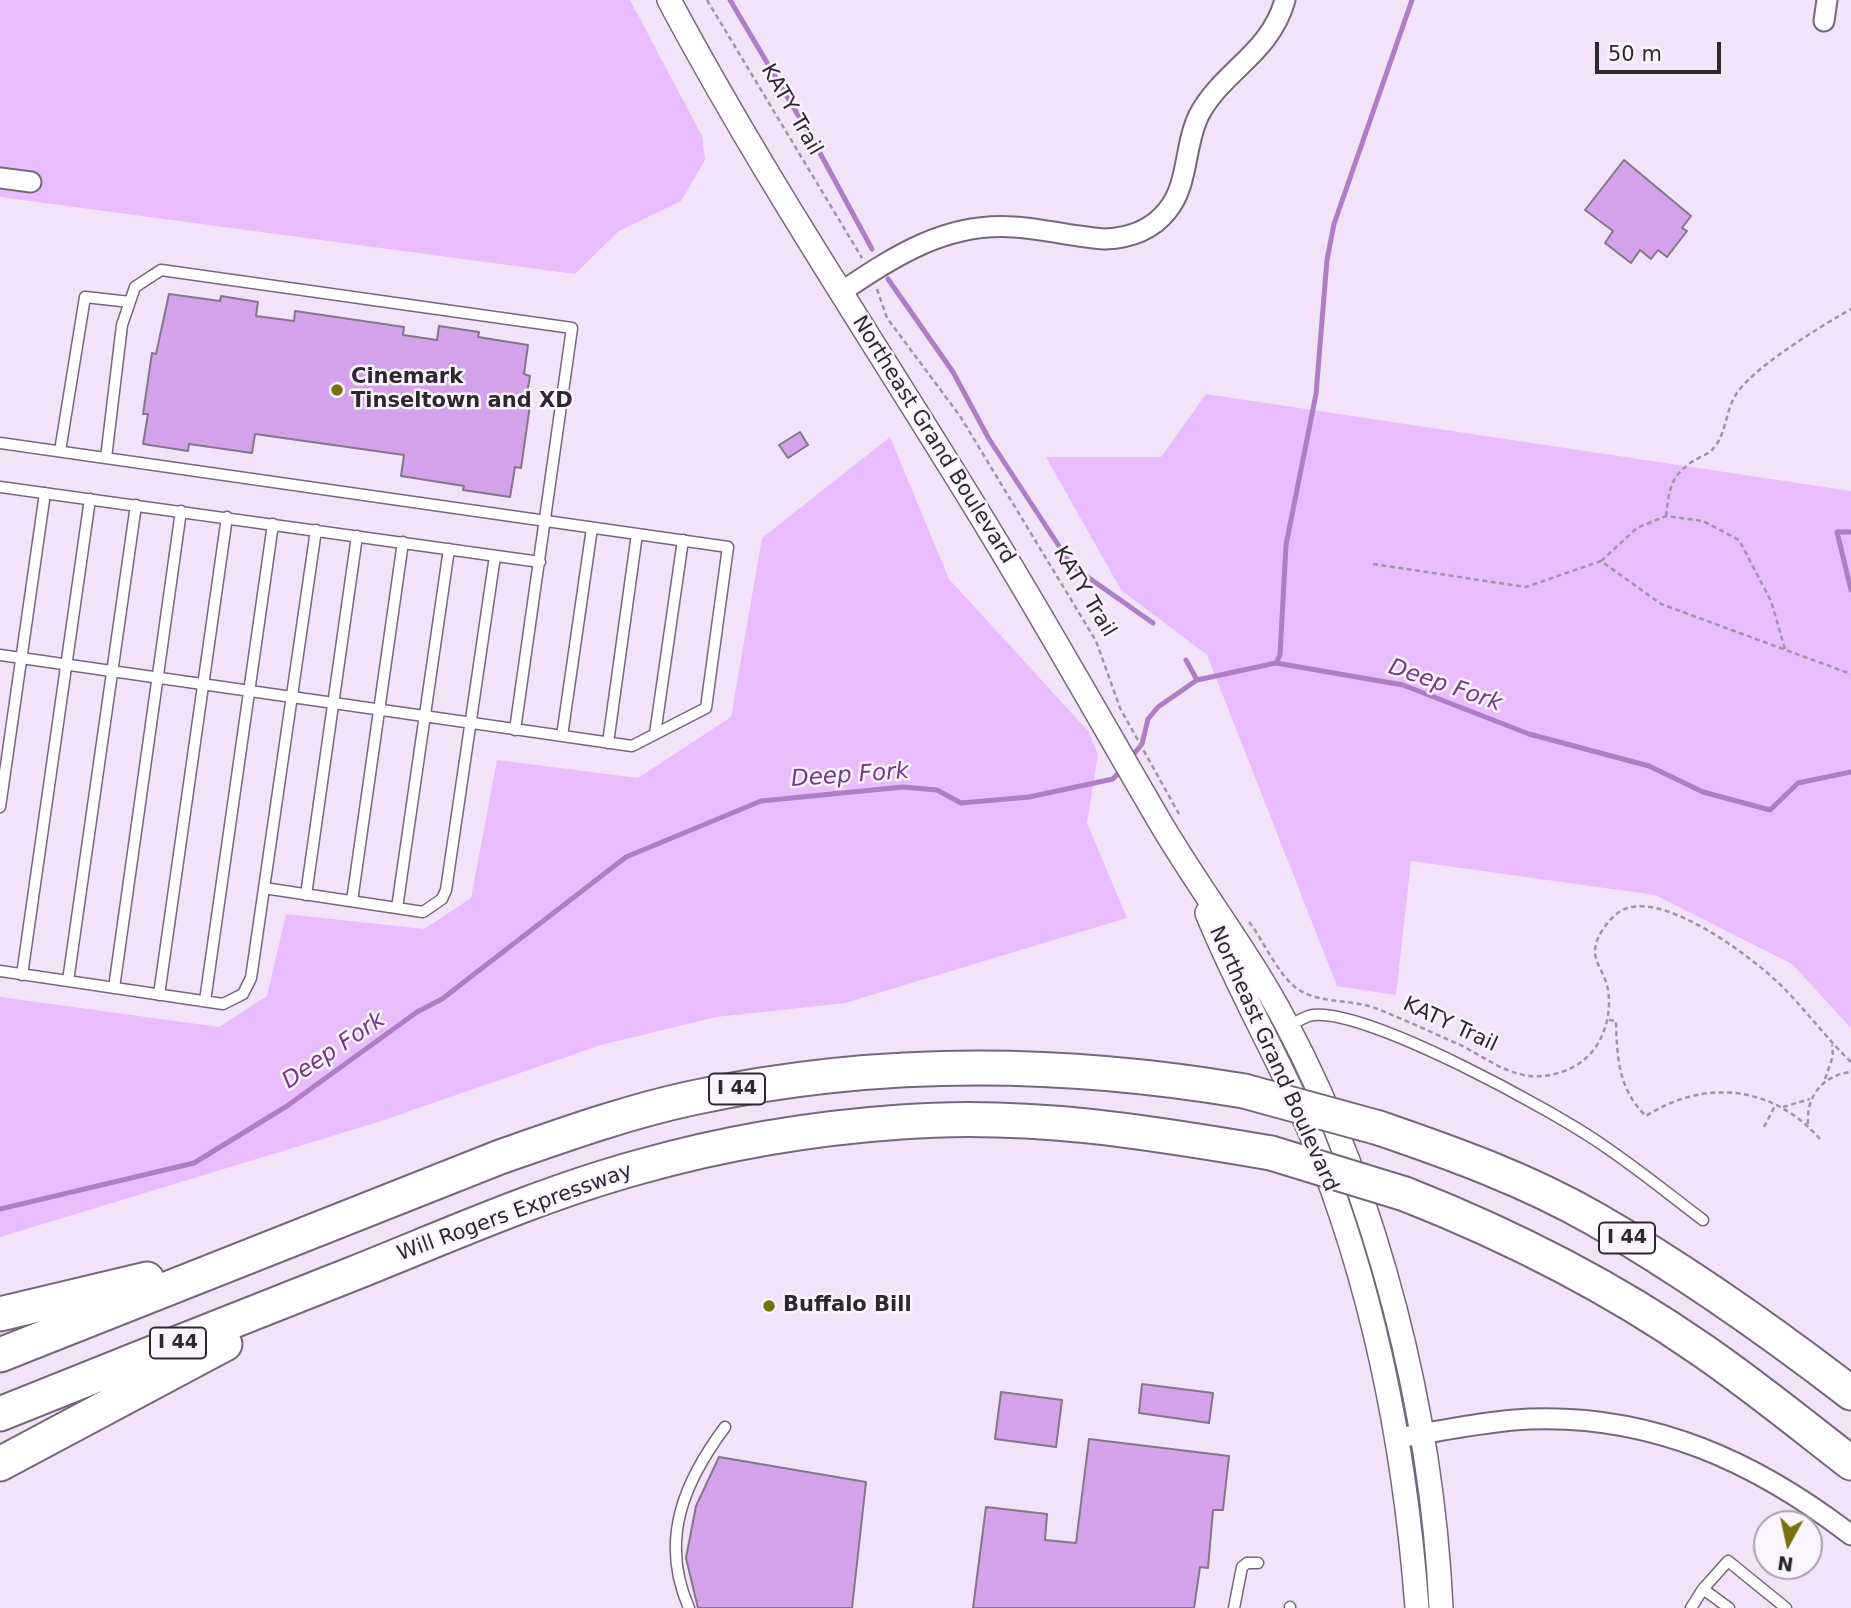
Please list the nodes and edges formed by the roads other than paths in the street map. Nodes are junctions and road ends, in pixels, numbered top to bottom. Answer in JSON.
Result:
{"nodes":[{"id":1,"x":669,"y":0,"type":"edge"},
{"id":2,"x":1284,"y":0,"type":"edge"},
{"id":3,"x":1827,"y":0,"type":"edge"},
{"id":4,"x":1824,"y":21,"type":"dead end"},
{"id":5,"x":0,"y":178,"type":"edge"},
{"id":6,"x":31,"y":182,"type":"dead end"},
{"id":7,"x":841,"y":292,"type":"junction"},
{"id":8,"x":130,"y":302,"type":"junction"},
{"id":9,"x":0,"y":443,"type":"edge"},
{"id":10,"x":60,"y":451,"type":"junction"},
{"id":11,"x":106,"y":458,"type":"junction"},
{"id":12,"x":0,"y":487,"type":"edge"},
{"id":13,"x":45,"y":493,"type":"junction"},
{"id":14,"x":90,"y":499,"type":"junction"},
{"id":15,"x":136,"y":505,"type":"junction"},
{"id":16,"x":181,"y":511,"type":"junction"},
{"id":17,"x":228,"y":517,"type":"junction"},
{"id":18,"x":546,"y":521,"type":"junction"},
{"id":19,"x":274,"y":524,"type":"junction"},
{"id":20,"x":592,"y":527,"type":"junction"},
{"id":21,"x":316,"y":530,"type":"junction"},
{"id":22,"x":637,"y":534,"type":"junction"},
{"id":23,"x":357,"y":536,"type":"junction"},
{"id":24,"x":683,"y":540,"type":"junction"},
{"id":25,"x":403,"y":542,"type":"junction"},
{"id":26,"x":449,"y":549,"type":"junction"},
{"id":27,"x":495,"y":556,"type":"junction"},
{"id":28,"x":540,"y":562,"type":"junction"},
{"id":29,"x":0,"y":655,"type":"edge"},
{"id":30,"x":21,"y":658,"type":"junction"},
{"id":31,"x":67,"y":664,"type":"junction"},
{"id":32,"x":113,"y":671,"type":"junction"},
{"id":33,"x":158,"y":678,"type":"junction"},
{"id":34,"x":204,"y":684,"type":"junction"},
{"id":35,"x":249,"y":691,"type":"junction"},
{"id":36,"x":292,"y":697,"type":"junction"},
{"id":37,"x":334,"y":703,"type":"junction"},
{"id":38,"x":379,"y":710,"type":"junction"},
{"id":39,"x":425,"y":717,"type":"junction"},
{"id":40,"x":470,"y":722,"type":"junction"},
{"id":41,"x":515,"y":730,"type":"junction"},
{"id":42,"x":655,"y":734,"type":"junction"},
{"id":43,"x":562,"y":736,"type":"junction"},
{"id":44,"x":608,"y":743,"type":"junction"},
{"id":45,"x":0,"y":807,"type":"edge"},
{"id":46,"x":1195,"y":882,"type":"junction"},
{"id":47,"x":264,"y":888,"type":"junction"},
{"id":48,"x":306,"y":895,"type":"junction"},
{"id":49,"x":352,"y":901,"type":"junction"},
{"id":50,"x":397,"y":908,"type":"junction"},
{"id":51,"x":0,"y":971,"type":"edge"},
{"id":52,"x":22,"y":975,"type":"junction"},
{"id":53,"x":68,"y":981,"type":"junction"},
{"id":54,"x":114,"y":988,"type":"junction"},
{"id":55,"x":159,"y":995,"type":"junction"},
{"id":56,"x":205,"y":1001,"type":"junction"},
{"id":57,"x":1288,"y":1026,"type":"junction"},
{"id":58,"x":1266,"y":1037,"type":"junction"},
{"id":59,"x":1703,"y":1220,"type":"dead end"},
{"id":60,"x":255,"y":1254,"type":"junction"},
{"id":61,"x":356,"y":1272,"type":"junction"},
{"id":62,"x":0,"y":1314,"type":"edge"},
{"id":63,"x":0,"y":1355,"type":"edge"},
{"id":64,"x":1851,"y":1392,"type":"edge"},
{"id":65,"x":0,"y":1414,"type":"edge"},
{"id":66,"x":724,"y":1427,"type":"dead end"},
{"id":67,"x":1409,"y":1436,"type":"junction"},
{"id":68,"x":1851,"y":1463,"type":"edge"},
{"id":69,"x":0,"y":1464,"type":"edge"},
{"id":70,"x":1851,"y":1535,"type":"edge"},
{"id":71,"x":1258,"y":1563,"type":"dead end"},
{"id":72,"x":1703,"y":1589,"type":"junction"},
{"id":73,"x":689,"y":1608,"type":"edge"},
{"id":74,"x":1234,"y":1608,"type":"edge"},
{"id":75,"x":1417,"y":1608,"type":"edge"},
{"id":76,"x":1441,"y":1608,"type":"edge"},
{"id":77,"x":1691,"y":1608,"type":"edge"},
{"id":78,"x":1730,"y":1608,"type":"edge"},
{"id":79,"x":1786,"y":1608,"type":"edge"}],
"edges":[{"from":1,"to":7,"type":"street","name":"Northeast Grand Boulevard"},
{"from":2,"to":7,"type":"street"},
{"from":3,"to":4,"type":"street"},
{"from":5,"to":6,"type":"street"},
{"from":7,"to":46,"type":"street","name":"Northeast Grand Boulevard"},
{"from":8,"to":10,"type":"lane"},
{"from":8,"to":11,"type":"lane"},
{"from":8,"to":18,"type":"lane"},
{"from":9,"to":10,"type":"lane"},
{"from":10,"to":11,"type":"lane"},
{"from":11,"to":18,"type":"lane"},
{"from":12,"to":13,"type":"lane"},
{"from":13,"to":14,"type":"lane"},
{"from":13,"to":30,"type":"lane"},
{"from":14,"to":15,"type":"lane"},
{"from":14,"to":31,"type":"lane"},
{"from":15,"to":16,"type":"lane"},
{"from":15,"to":32,"type":"lane"},
{"from":16,"to":17,"type":"lane"},
{"from":16,"to":33,"type":"lane"},
{"from":17,"to":19,"type":"lane"},
{"from":17,"to":34,"type":"lane"},
{"from":18,"to":20,"type":"lane"},
{"from":18,"to":28,"type":"lane"},
{"from":19,"to":21,"type":"lane"},
{"from":19,"to":35,"type":"lane"},
{"from":20,"to":22,"type":"lane"},
{"from":20,"to":43,"type":"lane"},
{"from":21,"to":23,"type":"lane"},
{"from":21,"to":36,"type":"lane"},
{"from":22,"to":24,"type":"lane"},
{"from":22,"to":44,"type":"lane"},
{"from":23,"to":25,"type":"lane"},
{"from":23,"to":37,"type":"lane"},
{"from":24,"to":42,"type":"lane"},
{"from":24,"to":42,"type":"lane"},
{"from":25,"to":26,"type":"lane"},
{"from":25,"to":38,"type":"lane"},
{"from":26,"to":27,"type":"lane"},
{"from":26,"to":39,"type":"lane"},
{"from":27,"to":28,"type":"lane"},
{"from":27,"to":40,"type":"lane"},
{"from":28,"to":41,"type":"lane"},
{"from":29,"to":30,"type":"lane"},
{"from":30,"to":31,"type":"lane"},
{"from":30,"to":45,"type":"lane"},
{"from":31,"to":32,"type":"lane"},
{"from":31,"to":52,"type":"lane"},
{"from":32,"to":33,"type":"lane"},
{"from":32,"to":53,"type":"lane"},
{"from":33,"to":34,"type":"lane"},
{"from":33,"to":54,"type":"lane"},
{"from":34,"to":35,"type":"lane"},
{"from":34,"to":55,"type":"lane"},
{"from":35,"to":36,"type":"lane"},
{"from":35,"to":56,"type":"lane"},
{"from":36,"to":37,"type":"lane"},
{"from":36,"to":47,"type":"lane"},
{"from":37,"to":38,"type":"lane"},
{"from":37,"to":48,"type":"lane"},
{"from":38,"to":39,"type":"lane"},
{"from":38,"to":49,"type":"lane"},
{"from":39,"to":40,"type":"lane"},
{"from":39,"to":50,"type":"lane"},
{"from":40,"to":41,"type":"lane"},
{"from":40,"to":50,"type":"lane"},
{"from":41,"to":43,"type":"lane"},
{"from":42,"to":44,"type":"lane"},
{"from":43,"to":44,"type":"lane"},
{"from":46,"to":57,"type":"street","name":"Northeast Grand Boulevard"},
{"from":46,"to":58,"type":"street","name":"Northeast Grand Boulevard"},
{"from":47,"to":48,"type":"lane"},
{"from":47,"to":56,"type":"lane"},
{"from":48,"to":49,"type":"lane"},
{"from":49,"to":50,"type":"lane"},
{"from":51,"to":52,"type":"lane"},
{"from":52,"to":53,"type":"lane"},
{"from":53,"to":54,"type":"lane"},
{"from":54,"to":55,"type":"lane"},
{"from":55,"to":56,"type":"lane"},
{"from":57,"to":58,"type":"lane"},
{"from":57,"to":59,"type":"lane"},
{"from":57,"to":67,"type":"street","name":"Northeast Grand Boulevard"},
{"from":58,"to":67,"type":"street","name":"Northeast Grand Boulevard"},
{"from":60,"to":62,"type":"highway"},
{"from":60,"to":63,"type":"highway","number":"I 44"},
{"from":60,"to":64,"type":"highway","number":"I 44","bridge":true},
{"from":61,"to":65,"type":"highway","name":"Will Rogers Expressway","number":"I 44"},
{"from":61,"to":68,"type":"highway","name":"Will Rogers Expressway","number":"I 44","bridge":true},
{"from":61,"to":69,"type":"highway"},
{"from":66,"to":73,"type":"lane"},
{"from":67,"to":70,"type":"street"},
{"from":67,"to":75,"type":"street","name":"Northeast Grand Boulevard"},
{"from":67,"to":76,"type":"street","name":"Northeast Grand Boulevard"},
{"from":71,"to":74,"type":"lane"},
{"from":72,"to":77,"type":"lane"},
{"from":72,"to":78,"type":"lane"},
{"from":72,"to":79,"type":"lane"}]}
